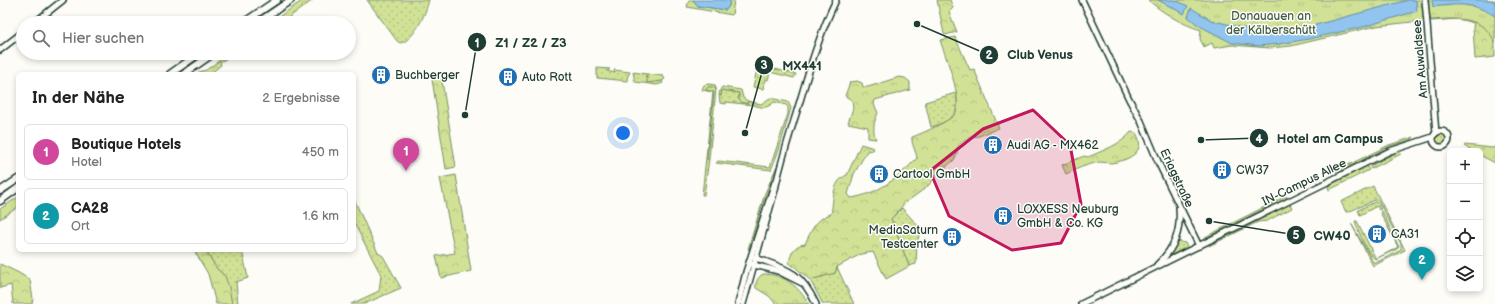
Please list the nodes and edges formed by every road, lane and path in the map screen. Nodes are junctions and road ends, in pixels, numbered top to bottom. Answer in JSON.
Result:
{"nodes":[{"id":1,"x":63,"y":0,"type":"edge"},
{"id":2,"x":277,"y":0,"type":"edge"},
{"id":3,"x":291,"y":0,"type":"edge"},
{"id":4,"x":836,"y":0,"type":"edge"},
{"id":5,"x":1082,"y":0,"type":"edge"},
{"id":6,"x":1425,"y":0,"type":"edge"},
{"id":7,"x":43,"y":16,"type":"edge"},
{"id":8,"x":253,"y":16,"type":"edge"},
{"id":9,"x":267,"y":16,"type":"edge"},
{"id":10,"x":16,"y":37,"type":"edge"},
{"id":11,"x":0,"y":50,"type":"edge"},
{"id":12,"x":190,"y":60,"type":"edge"},
{"id":13,"x":204,"y":60,"type":"edge"},
{"id":14,"x":173,"y":72,"type":"edge"},
{"id":15,"x":187,"y":72,"type":"edge"},
{"id":16,"x":1437,"y":134,"type":"junction"},
{"id":17,"x":1420,"y":142,"type":"junction"},
{"id":18,"x":1434,"y":144,"type":"junction"},
{"id":19,"x":16,"y":180,"type":"edge"},
{"id":20,"x":16,"y":189,"type":"edge"},
{"id":21,"x":0,"y":191,"type":"edge"},
{"id":22,"x":0,"y":201,"type":"edge"},
{"id":23,"x":1179,"y":205,"type":"junction"},
{"id":24,"x":1198,"y":246,"type":"junction"},
{"id":25,"x":753,"y":257,"type":"junction"},
{"id":26,"x":751,"y":264,"type":"junction"},
{"id":27,"x":1154,"y":268,"type":"junction"},
{"id":28,"x":805,"y":285,"type":"junction"},
{"id":29,"x":738,"y":304,"type":"edge"},
{"id":30,"x":743,"y":304,"type":"edge"},
{"id":31,"x":816,"y":304,"type":"edge"},
{"id":32,"x":1081,"y":304,"type":"edge"}],
"edges":[{"from":1,"to":7,"type":"street"},
{"from":2,"to":8,"type":"highway"},
{"from":3,"to":9,"type":"highway"},
{"from":4,"to":25,"type":"street"},
{"from":5,"to":23,"type":"street","name":"Eriagstraße"},
{"from":6,"to":16,"type":"street","name":"Am Auwaldsee"},
{"from":10,"to":11,"type":"street"},
{"from":12,"to":14,"type":"highway"},
{"from":13,"to":15,"type":"highway"},
{"from":16,"to":17,"type":"street","name":"IN-Campus Allee"},
{"from":16,"to":18,"type":"street"},
{"from":16,"to":18,"type":"street"},
{"from":17,"to":18,"type":"street","name":"IN-Campus Allee"},
{"from":17,"to":24,"type":"street","name":"IN-Campus Allee"},
{"from":19,"to":21,"type":"highway"},
{"from":20,"to":22,"type":"highway"},
{"from":23,"to":24,"type":"street","name":"Eriagstraße"},
{"from":23,"to":27,"type":"street"},
{"from":24,"to":27,"type":"street"},
{"from":25,"to":26,"type":"street"},
{"from":25,"to":28,"type":"street"},
{"from":26,"to":28,"type":"street"},
{"from":26,"to":29,"type":"street"},
{"from":26,"to":30,"type":"street"},
{"from":27,"to":32,"type":"street"},
{"from":28,"to":31,"type":"street"}]}
